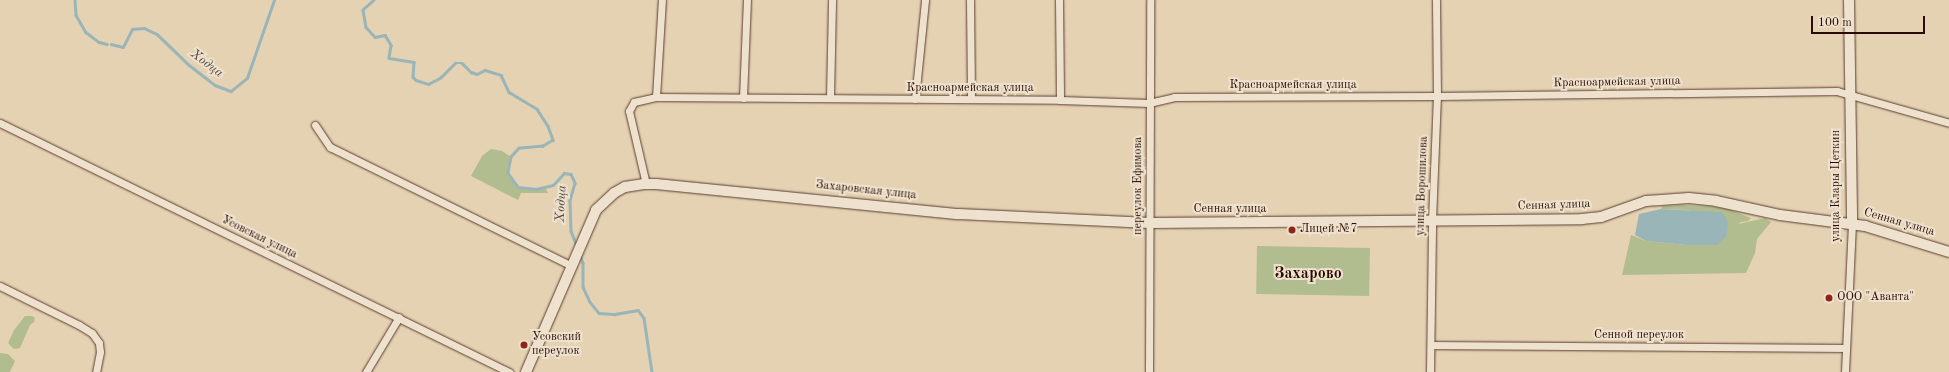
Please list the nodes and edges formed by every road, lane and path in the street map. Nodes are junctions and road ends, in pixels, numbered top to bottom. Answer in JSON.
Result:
{"nodes":[{"id":1,"x":662,"y":0,"type":"edge"},
{"id":2,"x":747,"y":0,"type":"edge"},
{"id":3,"x":832,"y":0,"type":"edge"},
{"id":4,"x":925,"y":0,"type":"edge"},
{"id":5,"x":970,"y":0,"type":"edge"},
{"id":6,"x":1059,"y":0,"type":"edge"},
{"id":7,"x":1150,"y":0,"type":"edge"},
{"id":8,"x":1436,"y":0,"type":"edge"},
{"id":9,"x":1849,"y":0,"type":"edge"},
{"id":10,"x":1850,"y":94,"type":"junction"},
{"id":11,"x":1437,"y":96,"type":"junction"},
{"id":12,"x":656,"y":97,"type":"junction"},
{"id":13,"x":743,"y":98,"type":"junction"},
{"id":14,"x":830,"y":98,"type":"junction"},
{"id":15,"x":915,"y":99,"type":"junction"},
{"id":16,"x":971,"y":100,"type":"junction"},
{"id":17,"x":1060,"y":100,"type":"junction"},
{"id":18,"x":1149,"y":103,"type":"junction"},
{"id":19,"x":0,"y":123,"type":"edge"},
{"id":20,"x":1949,"y":123,"type":"edge"},
{"id":21,"x":315,"y":125,"type":"dead end"},
{"id":22,"x":646,"y":184,"type":"junction"},
{"id":23,"x":1432,"y":220,"type":"junction"},
{"id":24,"x":1150,"y":223,"type":"junction"},
{"id":25,"x":1852,"y":223,"type":"junction"},
{"id":26,"x":1949,"y":252,"type":"edge"},
{"id":27,"x":572,"y":266,"type":"junction"},
{"id":28,"x":0,"y":286,"type":"edge"},
{"id":29,"x":399,"y":318,"type":"junction"},
{"id":30,"x":1431,"y":346,"type":"junction"},
{"id":31,"x":1846,"y":348,"type":"junction"},
{"id":32,"x":96,"y":372,"type":"edge"},
{"id":33,"x":366,"y":372,"type":"edge"},
{"id":34,"x":509,"y":372,"type":"edge"},
{"id":35,"x":526,"y":372,"type":"edge"},
{"id":36,"x":1150,"y":372,"type":"edge"},
{"id":37,"x":1430,"y":372,"type":"edge"},
{"id":38,"x":1845,"y":372,"type":"edge"}],
"edges":[{"from":1,"to":12,"type":"street"},
{"from":2,"to":13,"type":"street"},
{"from":3,"to":14,"type":"street"},
{"from":4,"to":15,"type":"street"},
{"from":5,"to":16,"type":"street"},
{"from":6,"to":17,"type":"street"},
{"from":7,"to":18,"type":"street","name":"переулок Ефимова"},
{"from":8,"to":11,"type":"street","name":"улица Ворошилова"},
{"from":9,"to":10,"type":"street","name":"улица Клары Цеткин"},
{"from":10,"to":11,"type":"street","name":"Красноармейская улица"},
{"from":10,"to":20,"type":"street","name":"Красноармейская улица"},
{"from":10,"to":25,"type":"street","name":"улица Клары Цеткин"},
{"from":11,"to":18,"type":"street","name":"Красноармейская улица"},
{"from":11,"to":23,"type":"street","name":"улица Ворошилова"},
{"from":12,"to":13,"type":"street","name":"Красноармейская улица"},
{"from":12,"to":22,"type":"street","name":"Красноармейская улица"},
{"from":13,"to":14,"type":"street","name":"Красноармейская улица"},
{"from":14,"to":15,"type":"street","name":"Красноармейская улица"},
{"from":15,"to":16,"type":"street","name":"Красноармейская улица"},
{"from":16,"to":17,"type":"street","name":"Красноармейская улица"},
{"from":17,"to":18,"type":"street","name":"Красноармейская улица"},
{"from":18,"to":24,"type":"street","name":"переулок Ефимова"},
{"from":19,"to":29,"type":"street","name":"Усовская улица"},
{"from":21,"to":27,"type":"street"},
{"from":22,"to":24,"type":"street","name":"Захаровская улица"},
{"from":22,"to":27,"type":"street","name":"Захаровская улица"},
{"from":23,"to":24,"type":"street","name":"Сенная улица"},
{"from":23,"to":25,"type":"street","name":"Сенная улица"},
{"from":23,"to":30,"type":"street","name":"улица Ворошилова"},
{"from":24,"to":36,"type":"street","name":"переулок Ефимова"},
{"from":25,"to":26,"type":"street","name":"Сенная улица"},
{"from":25,"to":31,"type":"street","name":"улица Клары Цеткин"},
{"from":27,"to":35,"type":"street"},
{"from":28,"to":32,"type":"street"},
{"from":29,"to":33,"type":"street"},
{"from":29,"to":34,"type":"street","name":"Усовская улица"},
{"from":30,"to":31,"type":"street","name":"Сенной переулок"},
{"from":30,"to":37,"type":"street","name":"улица Ворошилова"},
{"from":31,"to":38,"type":"street","name":"улица Клары Цеткин"}]}
